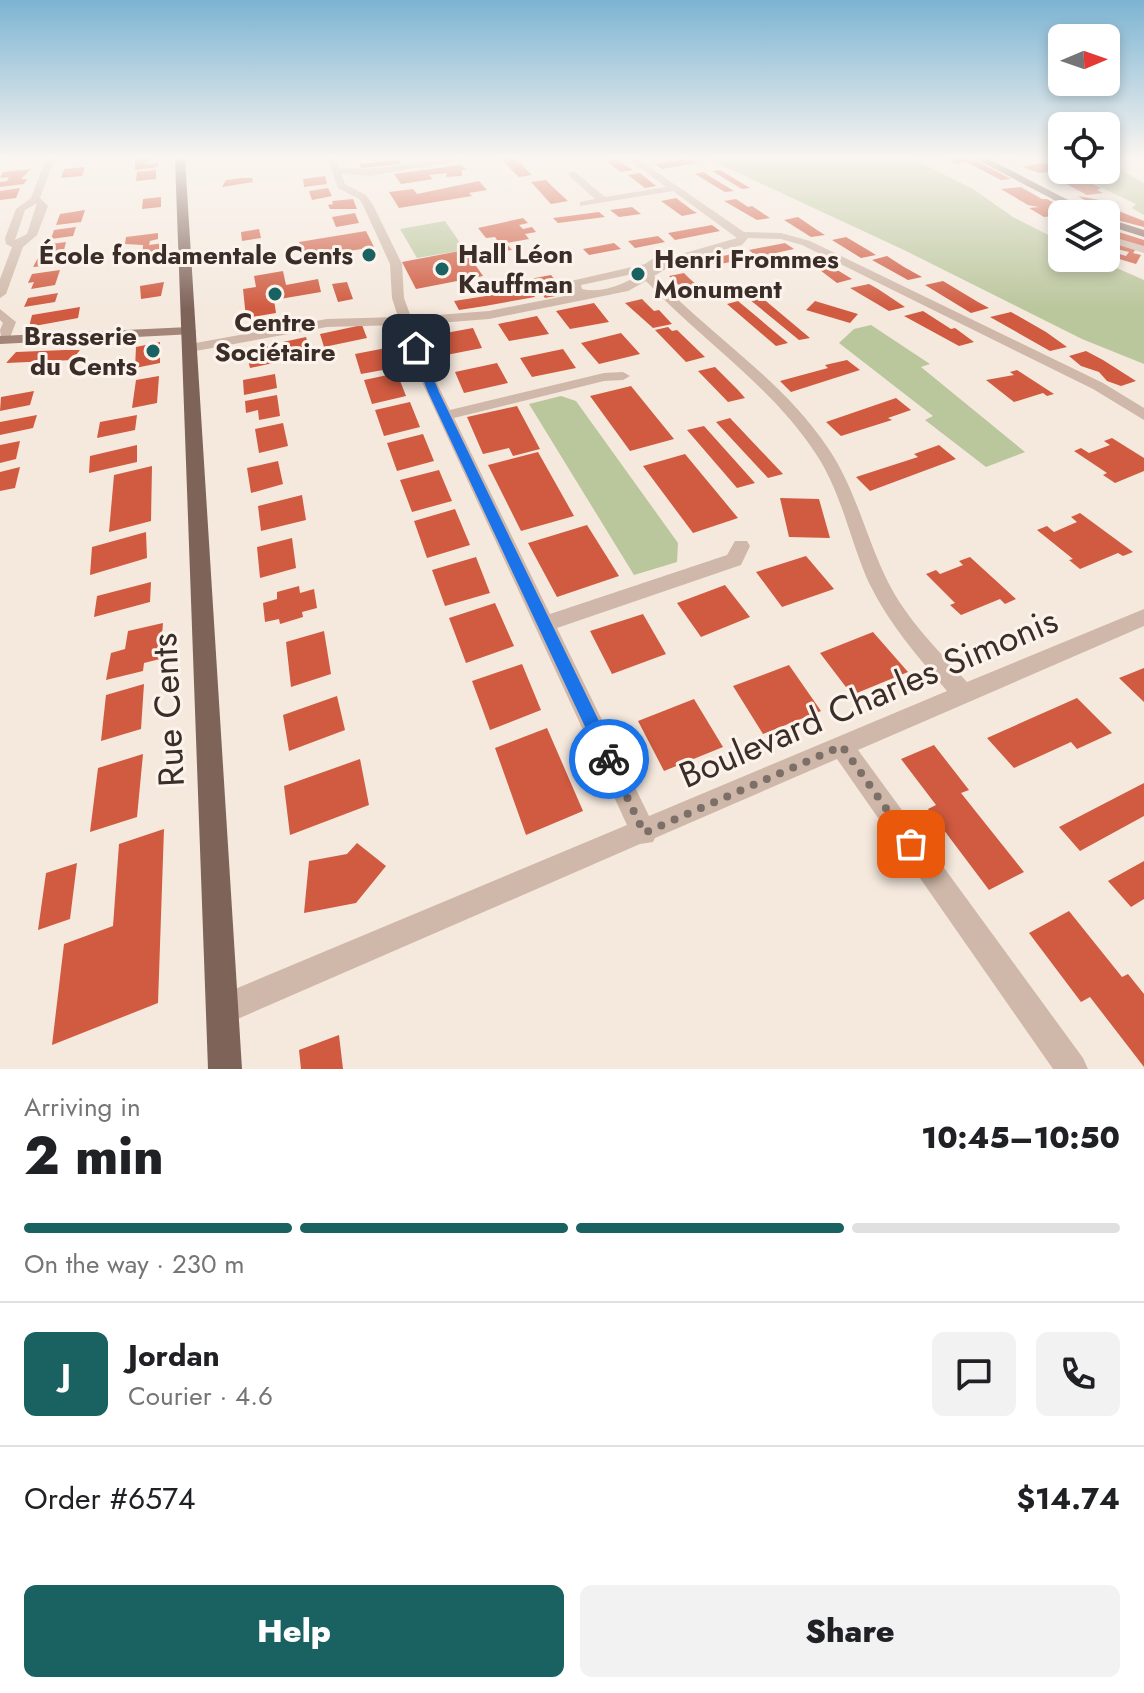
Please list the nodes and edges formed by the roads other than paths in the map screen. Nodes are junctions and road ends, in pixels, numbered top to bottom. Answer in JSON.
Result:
{"nodes":[{"id":1,"x":21,"y":209,"type":"edge"},
{"id":2,"x":41,"y":209,"type":"edge"},
{"id":3,"x":182,"y":209,"type":"edge"},
{"id":4,"x":369,"y":209,"type":"edge"},
{"id":5,"x":705,"y":209,"type":"edge"},
{"id":6,"x":1120,"y":226,"type":"edge"},
{"id":7,"x":1144,"y":234,"type":"edge"},
{"id":8,"x":742,"y":235,"type":"junction"},
{"id":9,"x":1120,"y":242,"type":"edge"},
{"id":10,"x":18,"y":246,"type":"junction"},
{"id":11,"x":1144,"y":250,"type":"edge"},
{"id":12,"x":648,"y":272,"type":"junction"},
{"id":13,"x":614,"y":273,"type":"junction"},
{"id":14,"x":630,"y":285,"type":"junction"},
{"id":15,"x":0,"y":294,"type":"edge"},
{"id":16,"x":591,"y":294,"type":"junction"},
{"id":17,"x":664,"y":294,"type":"junction"},
{"id":18,"x":0,"y":313,"type":"edge"},
{"id":19,"x":406,"y":320,"type":"junction"},
{"id":20,"x":189,"y":339,"type":"junction"},
{"id":21,"x":1,"y":340,"type":"edge"},
{"id":22,"x":623,"y":376,"type":"dead end"},
{"id":23,"x":1144,"y":415,"type":"edge"},
{"id":24,"x":445,"y":416,"type":"junction"},
{"id":25,"x":741,"y":546,"type":"dead end"},
{"id":26,"x":1144,"y":617,"type":"edge"},
{"id":27,"x":545,"y":624,"type":"junction"},
{"id":28,"x":964,"y":694,"type":"junction"},
{"id":29,"x":842,"y":746,"type":"junction"},
{"id":30,"x":644,"y":833,"type":"junction"},
{"id":31,"x":222,"y":1010,"type":"junction"},
{"id":32,"x":225,"y":1069,"type":"edge"},
{"id":33,"x":1072,"y":1069,"type":"edge"}],
"edges":[{"from":1,"to":10,"type":"street"},
{"from":2,"to":10,"type":"street"},
{"from":3,"to":20,"type":"main road","name":"Rue Cents"},
{"from":4,"to":19,"type":"street"},
{"from":5,"to":8,"type":"street"},
{"from":6,"to":7,"type":"main road"},
{"from":8,"to":12,"type":"street"},
{"from":8,"to":23,"type":"street"},
{"from":9,"to":11,"type":"street"},
{"from":10,"to":15,"type":"street"},
{"from":12,"to":13,"type":"street"},
{"from":12,"to":14,"type":"street"},
{"from":12,"to":17,"type":"street"},
{"from":13,"to":14,"type":"street"},
{"from":13,"to":16,"type":"street"},
{"from":14,"to":16,"type":"street"},
{"from":14,"to":17,"type":"street"},
{"from":16,"to":19,"type":"street"},
{"from":17,"to":28,"type":"street"},
{"from":18,"to":21,"type":"street"},
{"from":19,"to":20,"type":"street"},
{"from":19,"to":24,"type":"street"},
{"from":20,"to":21,"type":"main road"},
{"from":20,"to":31,"type":"main road","name":"Rue Cents"},
{"from":22,"to":24,"type":"street"},
{"from":24,"to":27,"type":"street"},
{"from":25,"to":27,"type":"street"},
{"from":26,"to":28,"type":"street","name":"Boulevard Charles Simonis"},
{"from":27,"to":30,"type":"street"},
{"from":28,"to":29,"type":"street","name":"Boulevard Charles Simonis"},
{"from":29,"to":30,"type":"street","name":"Boulevard Charles Simonis"},
{"from":29,"to":33,"type":"street"},
{"from":30,"to":31,"type":"street","name":"Boulevard Charles Simonis"},
{"from":31,"to":32,"type":"main road","name":"Rue Cents"}]}
